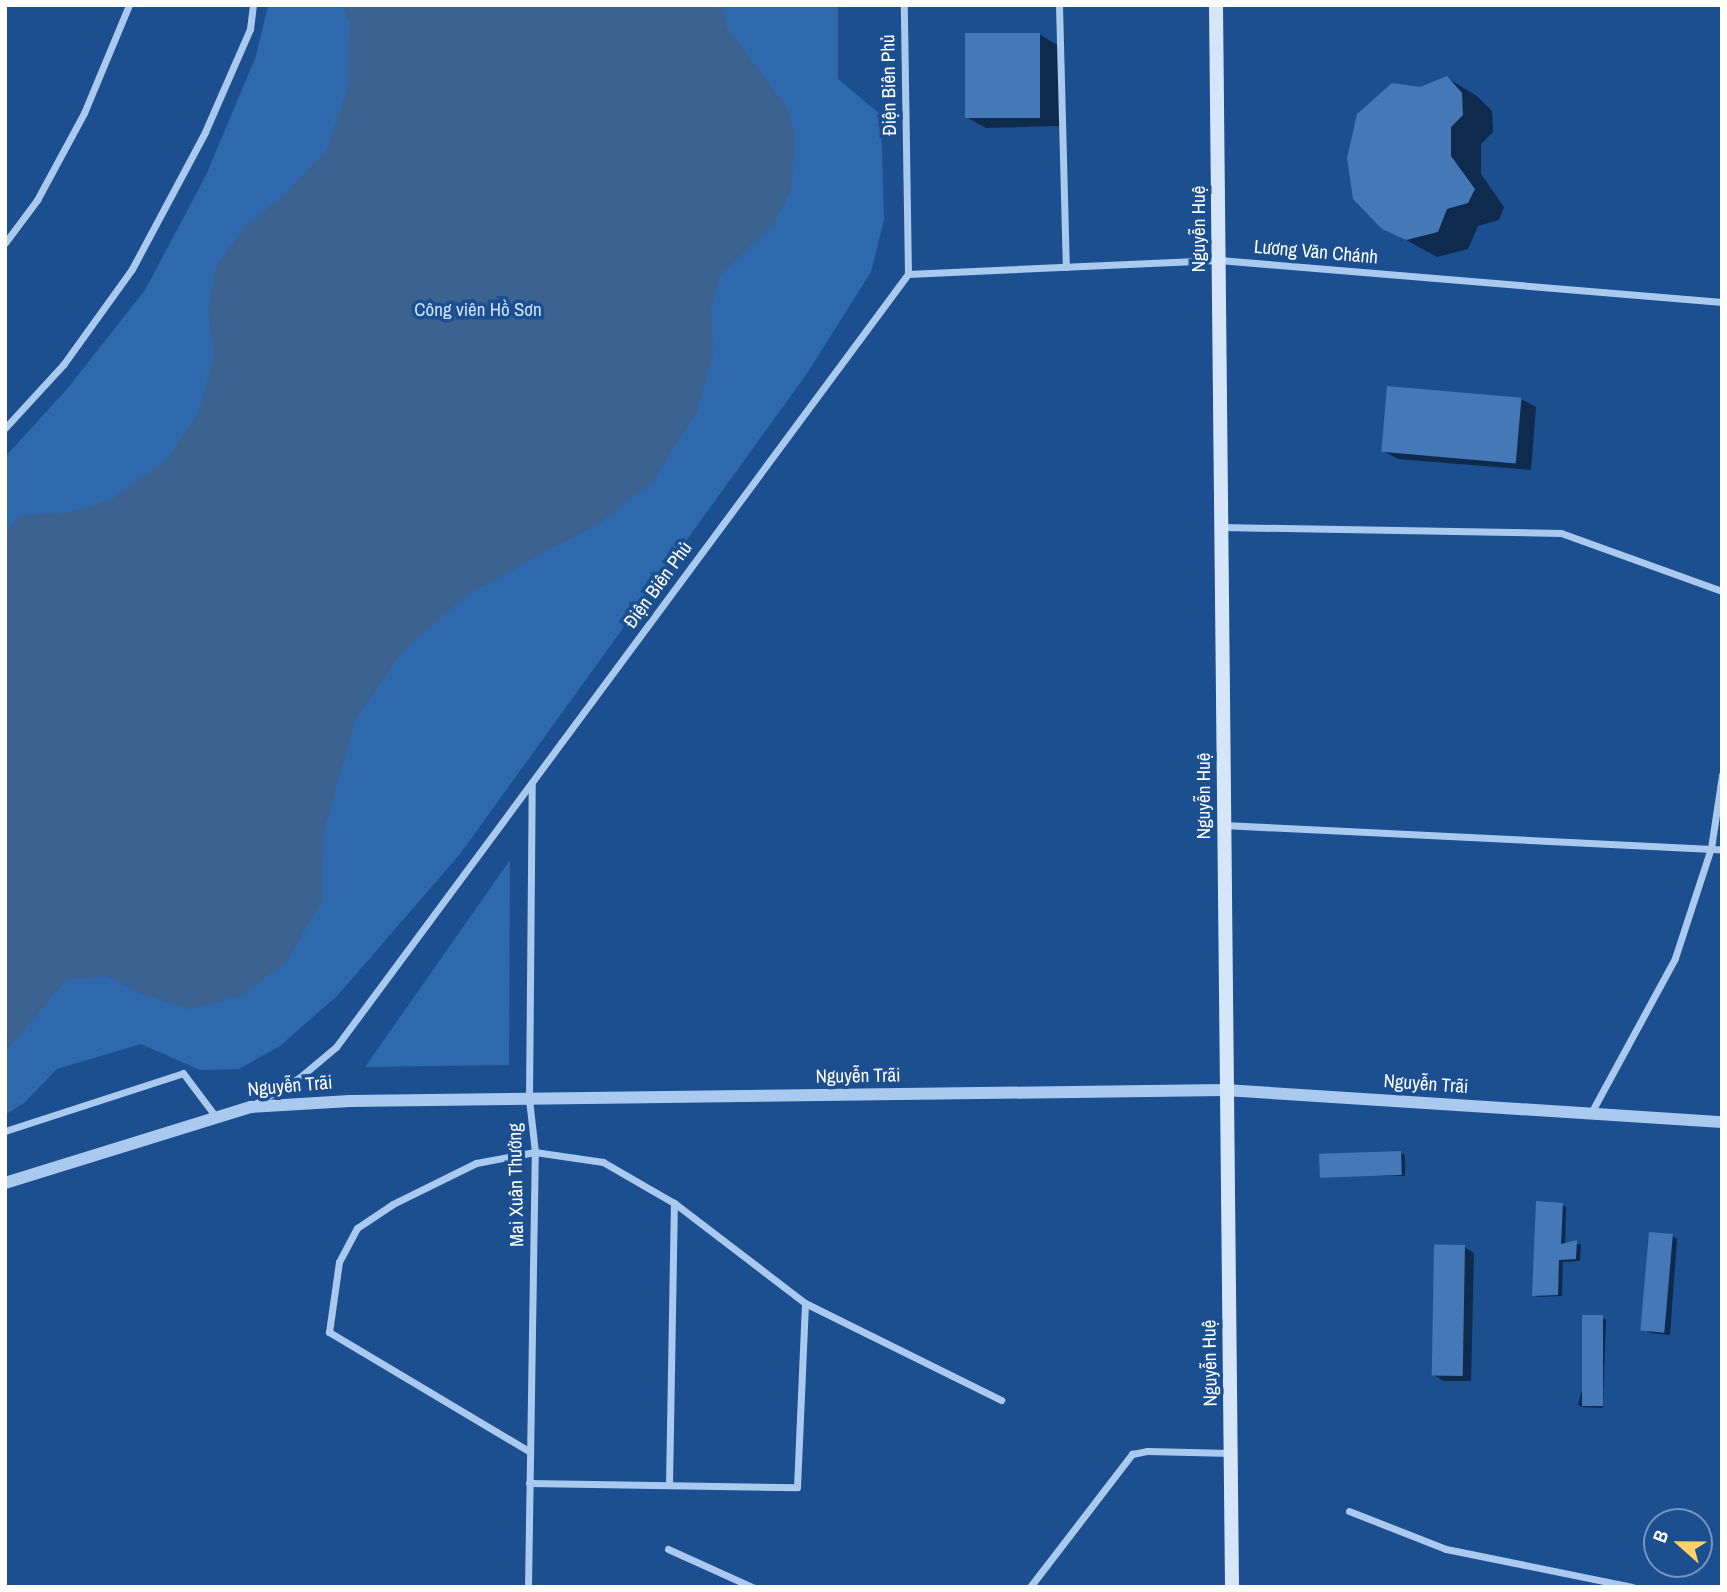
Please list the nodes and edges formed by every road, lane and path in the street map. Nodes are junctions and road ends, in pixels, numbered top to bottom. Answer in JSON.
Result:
{"nodes":[{"id":1,"x":129,"y":5,"type":"edge"},
{"id":2,"x":253,"y":5,"type":"edge"},
{"id":3,"x":904,"y":5,"type":"edge"},
{"id":4,"x":1059,"y":5,"type":"edge"},
{"id":5,"x":1216,"y":5,"type":"edge"},
{"id":6,"x":5,"y":243,"type":"edge"},
{"id":7,"x":1219,"y":260,"type":"junction"},
{"id":8,"x":1066,"y":267,"type":"junction"},
{"id":9,"x":908,"y":274,"type":"junction"},
{"id":10,"x":1722,"y":302,"type":"edge"},
{"id":11,"x":5,"y":428,"type":"edge"},
{"id":12,"x":1221,"y":527,"type":"junction"},
{"id":13,"x":1722,"y":591,"type":"edge"},
{"id":14,"x":1722,"y":775,"type":"edge"},
{"id":15,"x":532,"y":783,"type":"junction"},
{"id":16,"x":1223,"y":825,"type":"junction"},
{"id":17,"x":1711,"y":848,"type":"junction"},
{"id":18,"x":1722,"y":849,"type":"edge"},
{"id":19,"x":1225,"y":1090,"type":"junction"},
{"id":20,"x":529,"y":1099,"type":"junction"},
{"id":21,"x":251,"y":1107,"type":"junction"},
{"id":22,"x":1591,"y":1114,"type":"junction"},
{"id":23,"x":216,"y":1118,"type":"junction"},
{"id":24,"x":1722,"y":1122,"type":"edge"},
{"id":25,"x":5,"y":1131,"type":"edge"},
{"id":26,"x":535,"y":1152,"type":"junction"},
{"id":27,"x":5,"y":1183,"type":"edge"},
{"id":28,"x":674,"y":1203,"type":"junction"},
{"id":29,"x":805,"y":1303,"type":"junction"},
{"id":30,"x":1001,"y":1400,"type":"dead end"},
{"id":31,"x":530,"y":1452,"type":"junction"},
{"id":32,"x":1231,"y":1453,"type":"junction"},
{"id":33,"x":529,"y":1483,"type":"junction"},
{"id":34,"x":669,"y":1485,"type":"junction"},
{"id":35,"x":1349,"y":1511,"type":"dead end"},
{"id":36,"x":668,"y":1549,"type":"dead end"},
{"id":37,"x":528,"y":1587,"type":"edge"},
{"id":38,"x":752,"y":1587,"type":"edge"},
{"id":39,"x":1030,"y":1587,"type":"edge"},
{"id":40,"x":1232,"y":1587,"type":"edge"},
{"id":41,"x":1632,"y":1587,"type":"edge"}],
"edges":[{"from":1,"to":6,"type":"street"},
{"from":2,"to":11,"type":"street"},
{"from":3,"to":9,"type":"street","name":"Điện Biên Phủ"},
{"from":4,"to":8,"type":"street"},
{"from":5,"to":7,"type":"main road","name":"Nguyễn Huệ"},
{"from":7,"to":8,"type":"street","name":"Lương Văn Chánh"},
{"from":7,"to":10,"type":"street","name":"Lương Văn Chánh"},
{"from":7,"to":12,"type":"main road","name":"Nguyễn Huệ"},
{"from":8,"to":9,"type":"street","name":"Lương Văn Chánh"},
{"from":9,"to":15,"type":"street","name":"Điện Biên Phủ"},
{"from":12,"to":13,"type":"street"},
{"from":12,"to":16,"type":"main road","name":"Nguyễn Huệ"},
{"from":14,"to":17,"type":"street"},
{"from":15,"to":20,"type":"street","name":"Mai Xuân Thưởng"},
{"from":15,"to":21,"type":"street","name":"Điện Biên Phủ"},
{"from":16,"to":17,"type":"street"},
{"from":16,"to":19,"type":"main road","name":"Nguyễn Huệ"},
{"from":17,"to":18,"type":"street"},
{"from":17,"to":22,"type":"street"},
{"from":19,"to":20,"type":"street","name":"Nguyễn Trãi"},
{"from":19,"to":22,"type":"street","name":"Nguyễn Trãi"},
{"from":19,"to":32,"type":"main road","name":"Nguyễn Huệ"},
{"from":20,"to":21,"type":"street","name":"Nguyễn Trãi"},
{"from":20,"to":26,"type":"street","name":"Mai Xuân Thưởng"},
{"from":21,"to":23,"type":"street","name":"Nguyễn Trãi"},
{"from":22,"to":24,"type":"street","name":"Nguyễn Trãi"},
{"from":23,"to":25,"type":"street"},
{"from":23,"to":27,"type":"street","name":"Nguyễn Trãi"},
{"from":26,"to":28,"type":"street"},
{"from":26,"to":31,"type":"street","name":"Mai Xuân Thưởng"},
{"from":26,"to":31,"type":"street"},
{"from":28,"to":29,"type":"street"},
{"from":28,"to":34,"type":"street"},
{"from":29,"to":30,"type":"street"},
{"from":29,"to":34,"type":"street"},
{"from":31,"to":33,"type":"street","name":"Mai Xuân Thưởng"},
{"from":32,"to":39,"type":"street"},
{"from":32,"to":40,"type":"main road","name":"Nguyễn Huệ"},
{"from":33,"to":34,"type":"street"},
{"from":33,"to":37,"type":"street","name":"Mai Xuân Thưởng"},
{"from":35,"to":41,"type":"street"},
{"from":36,"to":38,"type":"street"}]}
